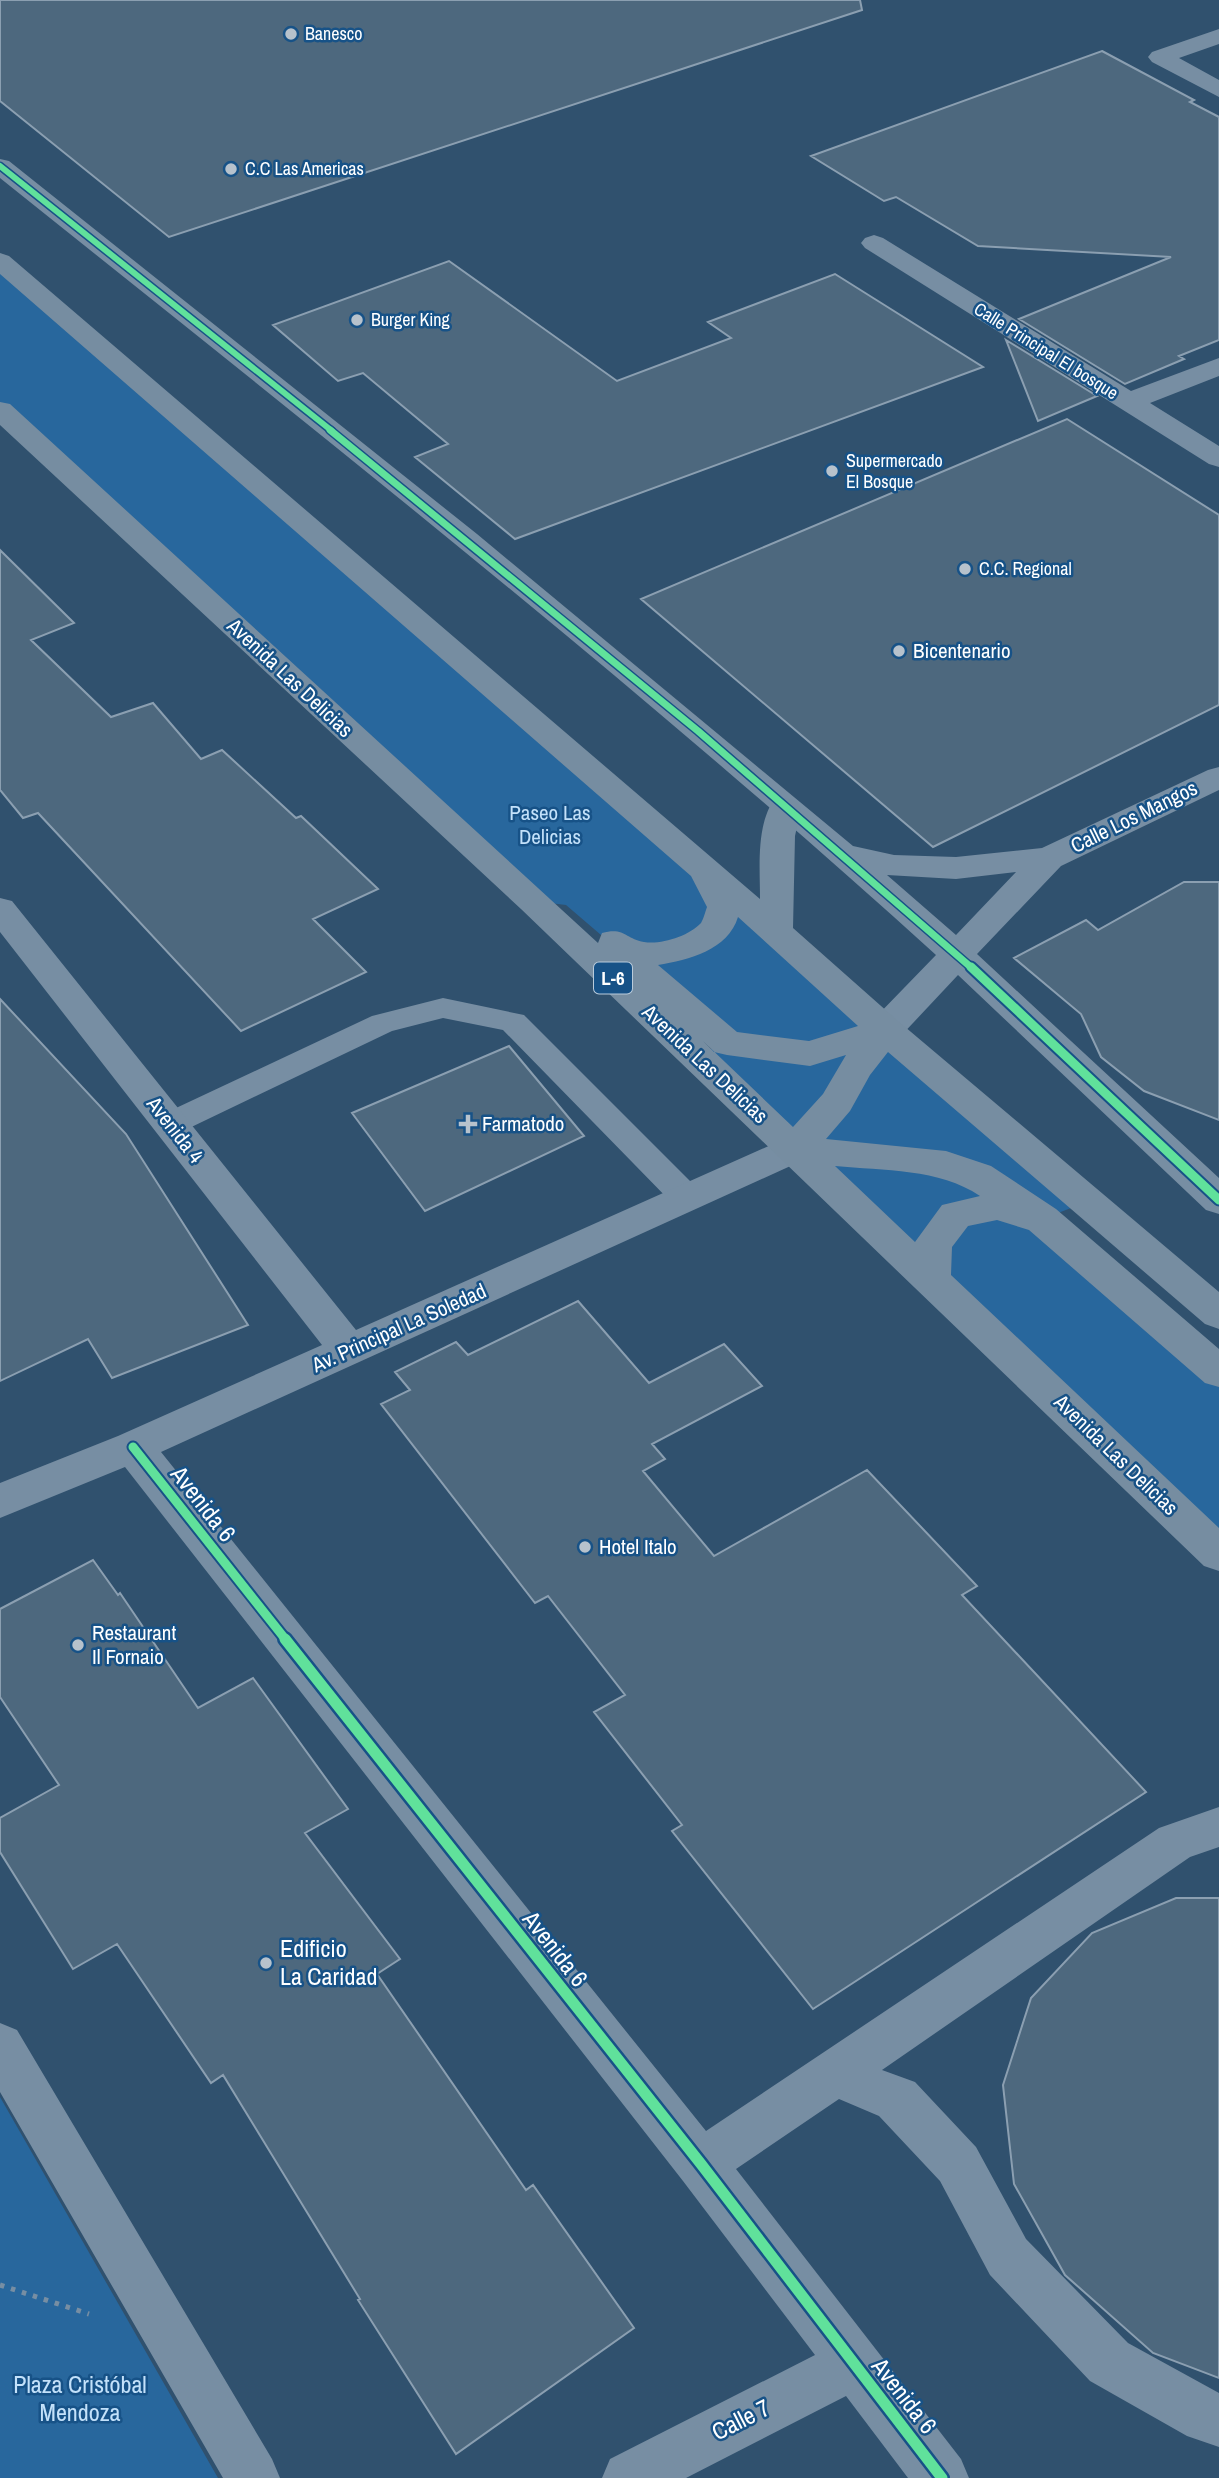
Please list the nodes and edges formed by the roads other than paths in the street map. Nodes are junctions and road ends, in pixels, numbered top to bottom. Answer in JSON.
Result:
{"nodes":[{"id":1,"x":1219,"y":36,"type":"edge"},
{"id":2,"x":1219,"y":90,"type":"edge"},
{"id":3,"x":0,"y":166,"type":"edge"},
{"id":4,"x":874,"y":243,"type":"dead end"},
{"id":5,"x":0,"y":261,"type":"edge"},
{"id":6,"x":1219,"y":366,"type":"edge"},
{"id":7,"x":1127,"y":402,"type":"junction"},
{"id":8,"x":0,"y":410,"type":"edge"},
{"id":9,"x":1219,"y":458,"type":"edge"},
{"id":10,"x":1219,"y":776,"type":"edge"},
{"id":11,"x":785,"y":807,"type":"junction"},
{"id":12,"x":839,"y":853,"type":"junction"},
{"id":13,"x":1049,"y":858,"type":"junction"},
{"id":14,"x":705,"y":870,"type":"junction"},
{"id":15,"x":533,"y":901,"type":"junction"},
{"id":16,"x":0,"y":909,"type":"edge"},
{"id":17,"x":597,"y":931,"type":"junction"},
{"id":18,"x":776,"y":931,"type":"junction"},
{"id":19,"x":956,"y":955,"type":"junction"},
{"id":20,"x":886,"y":1030,"type":"junction"},
{"id":21,"x":170,"y":1124,"type":"junction"},
{"id":22,"x":795,"y":1149,"type":"junction"},
{"id":23,"x":687,"y":1198,"type":"junction"},
{"id":24,"x":1219,"y":1200,"type":"edge"},
{"id":25,"x":1041,"y":1219,"type":"junction"},
{"id":26,"x":931,"y":1279,"type":"junction"},
{"id":27,"x":1219,"y":1314,"type":"edge"},
{"id":28,"x":350,"y":1351,"type":"junction"},
{"id":29,"x":1219,"y":1372,"type":"edge"},
{"id":30,"x":134,"y":1447,"type":"junction"},
{"id":31,"x":0,"y":1501,"type":"edge"},
{"id":32,"x":1219,"y":1553,"type":"edge"},
{"id":33,"x":1219,"y":1826,"type":"edge"},
{"id":34,"x":0,"y":2046,"type":"edge"},
{"id":35,"x":834,"y":2074,"type":"junction"},
{"id":36,"x":701,"y":2164,"type":"junction"},
{"id":37,"x":854,"y":2363,"type":"junction"},
{"id":38,"x":1219,"y":2420,"type":"edge"},
{"id":39,"x":253,"y":2478,"type":"edge"},
{"id":40,"x":629,"y":2478,"type":"edge"},
{"id":41,"x":942,"y":2478,"type":"edge"}],
"edges":[{"from":1,"to":2,"type":"street"},
{"from":3,"to":11,"type":"street"},
{"from":4,"to":7,"type":"street","name":"Calle Principal El bosque"},
{"from":5,"to":14,"type":"main road"},
{"from":6,"to":7,"type":"street"},
{"from":7,"to":9,"type":"street","name":"Calle Principal El bosque"},
{"from":8,"to":15,"type":"main road","name":"Avenida Las Delicias","number":"L-6"},
{"from":10,"to":13,"type":"street","name":"Calle Los Mangos"},
{"from":11,"to":12,"type":"street"},
{"from":11,"to":18,"type":"main road"},
{"from":12,"to":13,"type":"street"},
{"from":12,"to":19,"type":"street"},
{"from":13,"to":19,"type":"street"},
{"from":14,"to":17,"type":"main road"},
{"from":14,"to":18,"type":"main road"},
{"from":15,"to":17,"type":"main road"},
{"from":15,"to":22,"type":"main road","name":"Avenida Las Delicias","number":"L-6"},
{"from":16,"to":21,"type":"street","name":"Avenida 4"},
{"from":17,"to":20,"type":"main road"},
{"from":18,"to":20,"type":"main road"},
{"from":19,"to":20,"type":"street"},
{"from":19,"to":24,"type":"street"},
{"from":20,"to":22,"type":"main road"},
{"from":20,"to":27,"type":"main road"},
{"from":21,"to":23,"type":"lane"},
{"from":21,"to":28,"type":"street","name":"Avenida 4"},
{"from":22,"to":23,"type":"street","name":"Av. Principal La Soledad"},
{"from":22,"to":25,"type":"main road"},
{"from":22,"to":26,"type":"main road","name":"Avenida Las Delicias","number":"L-6"},
{"from":23,"to":28,"type":"street","name":"Av. Principal La Soledad"},
{"from":25,"to":26,"type":"main road"},
{"from":25,"to":29,"type":"main road"},
{"from":26,"to":32,"type":"main road","name":"Avenida Las Delicias","number":"L-6"},
{"from":28,"to":30,"type":"street","name":"Av. Principal La Soledad"},
{"from":30,"to":31,"type":"street","name":"Av. Principal La Soledad"},
{"from":30,"to":36,"type":"street","name":"Avenida 6"},
{"from":33,"to":35,"type":"street"},
{"from":34,"to":39,"type":"street"},
{"from":35,"to":36,"type":"street"},
{"from":35,"to":38,"type":"street"},
{"from":36,"to":37,"type":"street","name":"Avenida 6"},
{"from":37,"to":40,"type":"street","name":"Calle 7"},
{"from":37,"to":41,"type":"street","name":"Avenida 6"}]}
